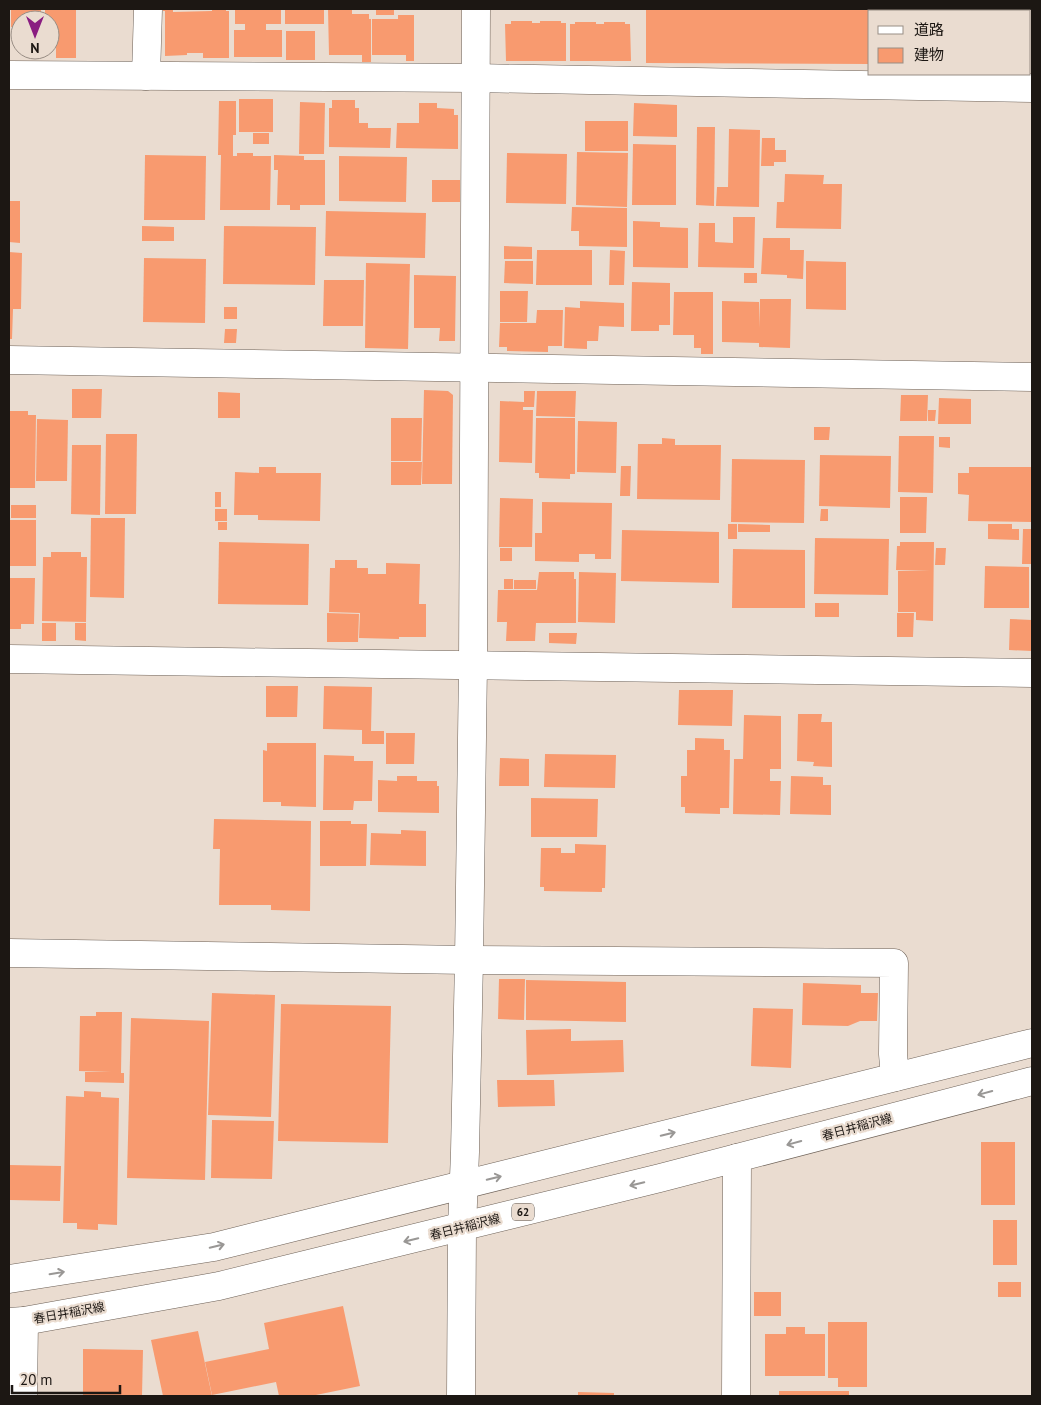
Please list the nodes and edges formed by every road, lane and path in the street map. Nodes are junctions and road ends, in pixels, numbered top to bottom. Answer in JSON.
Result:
{"nodes":[{"id":1,"x":148,"y":9,"type":"edge"},
{"id":2,"x":476,"y":9,"type":"edge"},
{"id":3,"x":9,"y":75,"type":"edge"},
{"id":4,"x":146,"y":76,"type":"junction"},
{"id":5,"x":475,"y":78,"type":"junction"},
{"id":6,"x":1032,"y":88,"type":"edge"},
{"id":7,"x":9,"y":360,"type":"edge"},
{"id":8,"x":475,"y":367,"type":"junction"},
{"id":9,"x":1032,"y":377,"type":"edge"},
{"id":10,"x":9,"y":659,"type":"edge"},
{"id":11,"x":473,"y":664,"type":"junction"},
{"id":12,"x":1032,"y":673,"type":"edge"},
{"id":13,"x":9,"y":953,"type":"edge"},
{"id":14,"x":469,"y":960,"type":"junction"},
{"id":15,"x":1032,"y":1043,"type":"edge"},
{"id":16,"x":895,"y":1077,"type":"junction"},
{"id":17,"x":1032,"y":1081,"type":"edge"},
{"id":18,"x":738,"y":1158,"type":"junction"},
{"id":19,"x":464,"y":1185,"type":"junction"},
{"id":20,"x":462,"y":1228,"type":"junction"},
{"id":21,"x":9,"y":1279,"type":"edge"},
{"id":22,"x":16,"y":1321,"type":"edge"},
{"id":23,"x":23,"y":1396,"type":"edge"},
{"id":24,"x":461,"y":1396,"type":"edge"},
{"id":25,"x":736,"y":1396,"type":"edge"}],
"edges":[{"from":1,"to":4,"type":"street"},
{"from":2,"to":5,"type":"street"},
{"from":3,"to":4,"type":"street"},
{"from":4,"to":5,"type":"street"},
{"from":5,"to":6,"type":"street"},
{"from":5,"to":8,"type":"street"},
{"from":7,"to":8,"type":"street"},
{"from":8,"to":9,"type":"street"},
{"from":8,"to":11,"type":"street"},
{"from":10,"to":11,"type":"street"},
{"from":11,"to":12,"type":"street"},
{"from":11,"to":14,"type":"street"},
{"from":13,"to":14,"type":"street"},
{"from":14,"to":16,"type":"street"},
{"from":14,"to":19,"type":"street"},
{"from":15,"to":16,"type":"street"},
{"from":19,"to":16,"type":"street","one_way":true},
{"from":17,"to":18,"type":"street","name":"春日井稲沢線","number":"62","one_way":true},
{"from":18,"to":20,"type":"street","name":"春日井稲沢線","number":"62","one_way":true},
{"from":18,"to":25,"type":"street"},
{"from":19,"to":20,"type":"street"},
{"from":21,"to":19,"type":"street","one_way":true},
{"from":20,"to":22,"type":"street","name":"春日井稲沢線","number":"62","one_way":true},
{"from":20,"to":24,"type":"street"},
{"from":22,"to":23,"type":"street"}]}
